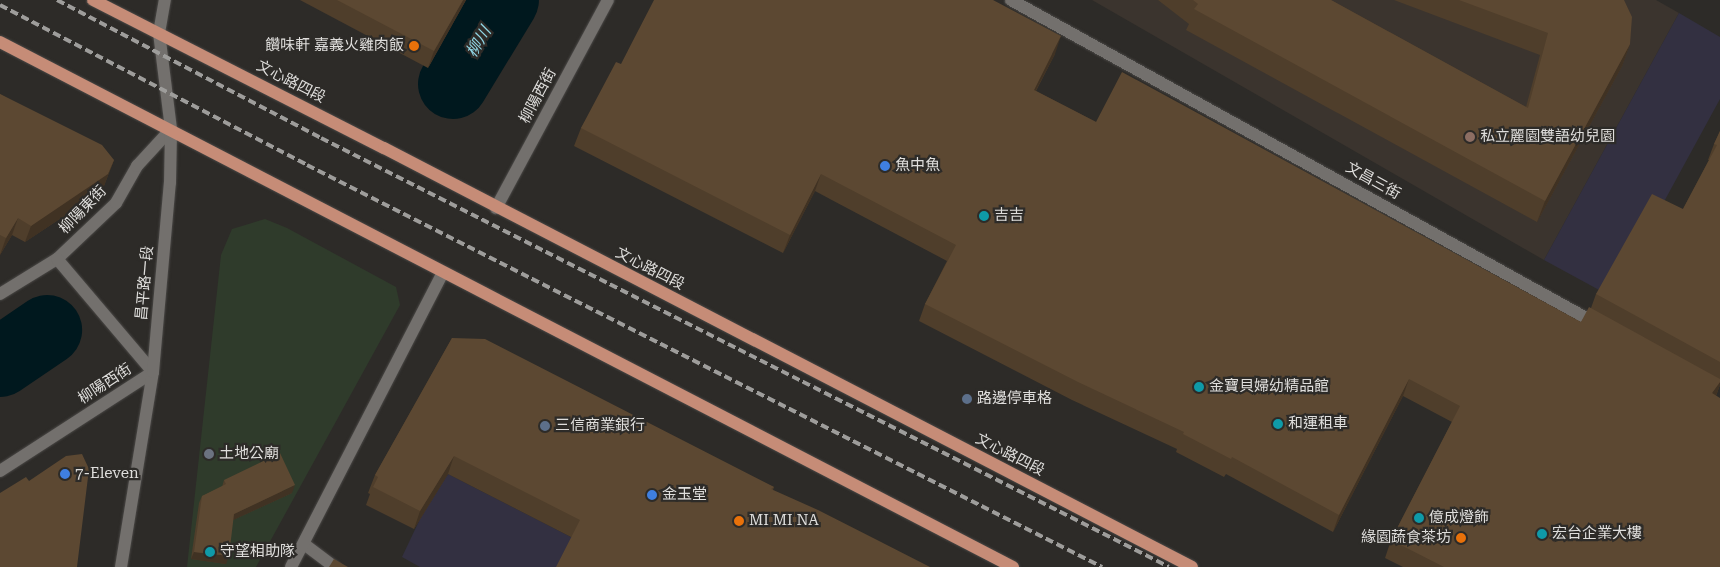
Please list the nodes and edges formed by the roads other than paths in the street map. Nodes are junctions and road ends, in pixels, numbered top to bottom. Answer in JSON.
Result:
{"nodes":[{"id":1,"x":93,"y":0,"type":"edge"},
{"id":2,"x":165,"y":0,"type":"edge"},
{"id":3,"x":608,"y":0,"type":"edge"},
{"id":4,"x":1010,"y":0,"type":"edge"},
{"id":5,"x":159,"y":33,"type":"junction"},
{"id":6,"x":0,"y":42,"type":"edge"},
{"id":7,"x":171,"y":129,"type":"junction"},
{"id":8,"x":496,"y":208,"type":"junction"},
{"id":9,"x":58,"y":260,"type":"junction"},
{"id":10,"x":443,"y":273,"type":"junction"},
{"id":11,"x":0,"y":294,"type":"edge"},
{"id":12,"x":1608,"y":329,"type":"edge"},
{"id":13,"x":154,"y":372,"type":"junction"},
{"id":14,"x":0,"y":471,"type":"edge"},
{"id":15,"x":304,"y":544,"type":"junction"},
{"id":16,"x":120,"y":567,"type":"edge"},
{"id":17,"x":291,"y":567,"type":"edge"},
{"id":18,"x":335,"y":567,"type":"edge"},
{"id":19,"x":1013,"y":567,"type":"edge"},
{"id":20,"x":1192,"y":567,"type":"edge"}],
"edges":[{"from":1,"to":5,"type":"main road","name":"文心路四段"},
{"from":2,"to":5,"type":"street","name":"昌平路一段"},
{"from":3,"to":8,"type":"street","name":"柳陽西街"},
{"from":4,"to":12,"type":"street","name":"文昌三街"},
{"from":5,"to":7,"type":"street","name":"昌平路一段"},
{"from":5,"to":8,"type":"main road","name":"文心路四段"},
{"from":6,"to":7,"type":"main road"},
{"from":7,"to":9,"type":"street","name":"柳陽東街"},
{"from":7,"to":10,"type":"main road"},
{"from":7,"to":13,"type":"street","name":"昌平路一段"},
{"from":8,"to":20,"type":"main road","name":"文心路四段"},
{"from":9,"to":11,"type":"street","name":"柳陽東街"},
{"from":9,"to":13,"type":"street","name":"柳陽西街"},
{"from":10,"to":15,"type":"street"},
{"from":10,"to":19,"type":"main road"},
{"from":13,"to":14,"type":"street","name":"柳陽西街"},
{"from":13,"to":16,"type":"street","name":"昌平路一段"},
{"from":15,"to":17,"type":"street"},
{"from":15,"to":18,"type":"street"}]}
